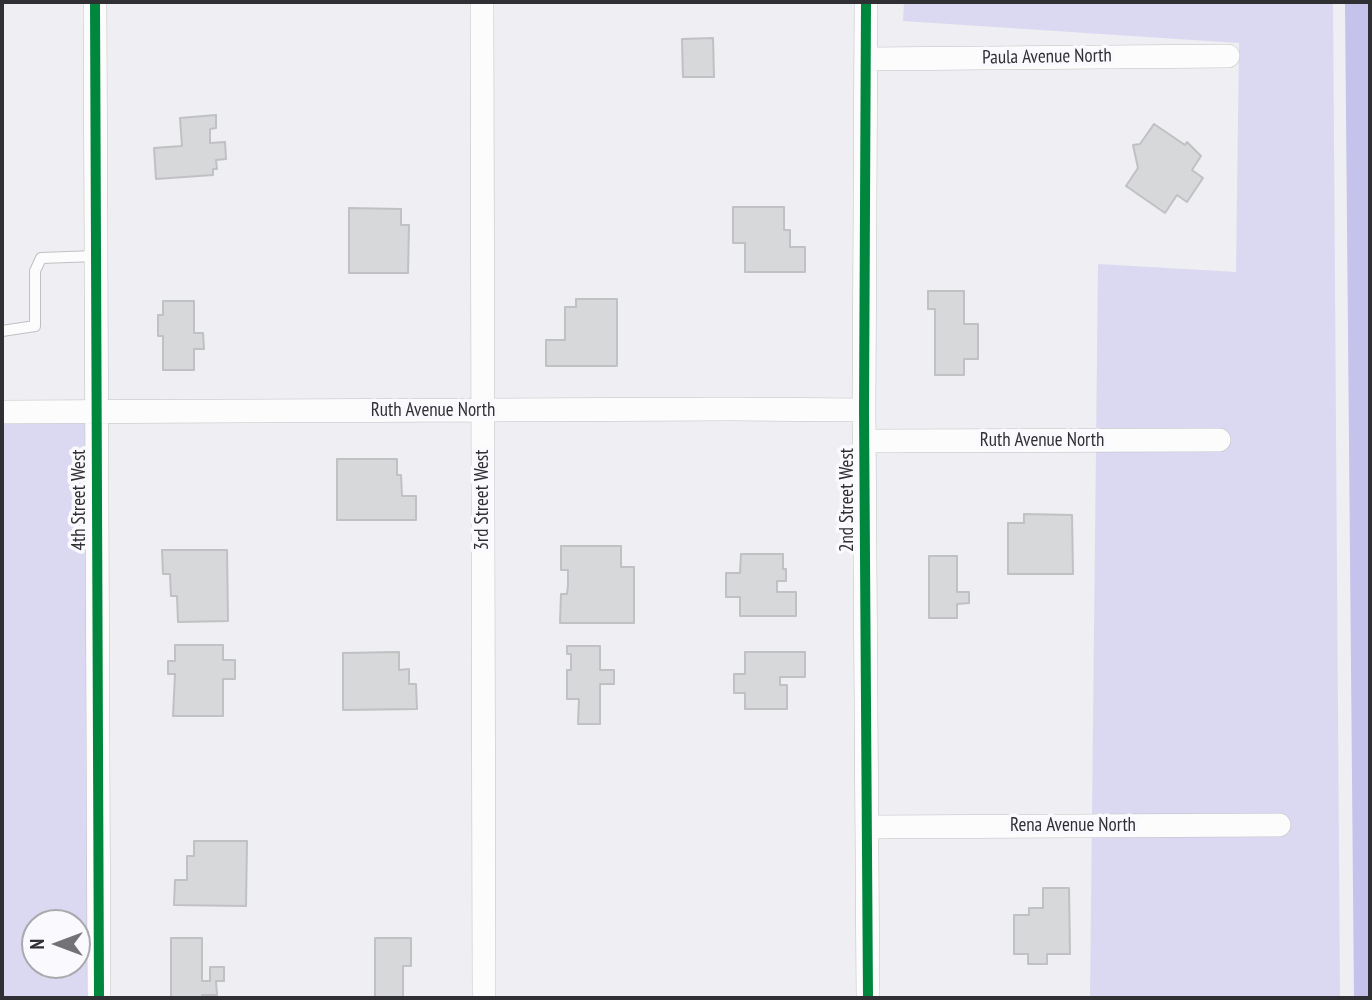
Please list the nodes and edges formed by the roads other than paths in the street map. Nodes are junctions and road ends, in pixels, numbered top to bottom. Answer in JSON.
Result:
{"nodes":[{"id":1,"x":95,"y":2,"type":"edge"},
{"id":2,"x":481,"y":2,"type":"edge"},
{"id":3,"x":866,"y":2,"type":"edge"},
{"id":4,"x":1228,"y":55,"type":"dead end"},
{"id":5,"x":866,"y":60,"type":"junction"},
{"id":6,"x":96,"y":256,"type":"junction"},
{"id":7,"x":2,"y":331,"type":"edge"},
{"id":8,"x":864,"y":410,"type":"junction"},
{"id":9,"x":483,"y":411,"type":"junction"},
{"id":10,"x":2,"y":412,"type":"edge"},
{"id":11,"x":97,"y":413,"type":"junction"},
{"id":12,"x":1219,"y":440,"type":"dead end"},
{"id":13,"x":865,"y":441,"type":"junction"},
{"id":14,"x":1279,"y":825,"type":"dead end"},
{"id":15,"x":867,"y":827,"type":"junction"},
{"id":16,"x":99,"y":998,"type":"edge"},
{"id":17,"x":484,"y":998,"type":"edge"},
{"id":18,"x":868,"y":998,"type":"edge"}],
"edges":[{"from":1,"to":6,"type":"street","name":"4th Street West"},
{"from":2,"to":9,"type":"street","name":"3rd Street West"},
{"from":3,"to":5,"type":"street","name":"2nd Street West"},
{"from":4,"to":5,"type":"street","name":"Paula Avenue North"},
{"from":5,"to":8,"type":"street","name":"2nd Street West"},
{"from":6,"to":7,"type":"lane"},
{"from":6,"to":11,"type":"street","name":"4th Street West"},
{"from":8,"to":9,"type":"street","name":"Ruth Avenue North"},
{"from":8,"to":13,"type":"street","name":"2nd Street West"},
{"from":9,"to":11,"type":"street","name":"Ruth Avenue North"},
{"from":9,"to":17,"type":"street","name":"3rd Street West"},
{"from":10,"to":11,"type":"street","name":"Ruth Avenue North"},
{"from":11,"to":16,"type":"street","name":"4th Street West"},
{"from":12,"to":13,"type":"street","name":"Ruth Avenue North"},
{"from":13,"to":15,"type":"street","name":"2nd Street West"},
{"from":14,"to":15,"type":"street","name":"Rena Avenue North"},
{"from":15,"to":18,"type":"street","name":"2nd Street West"}]}
